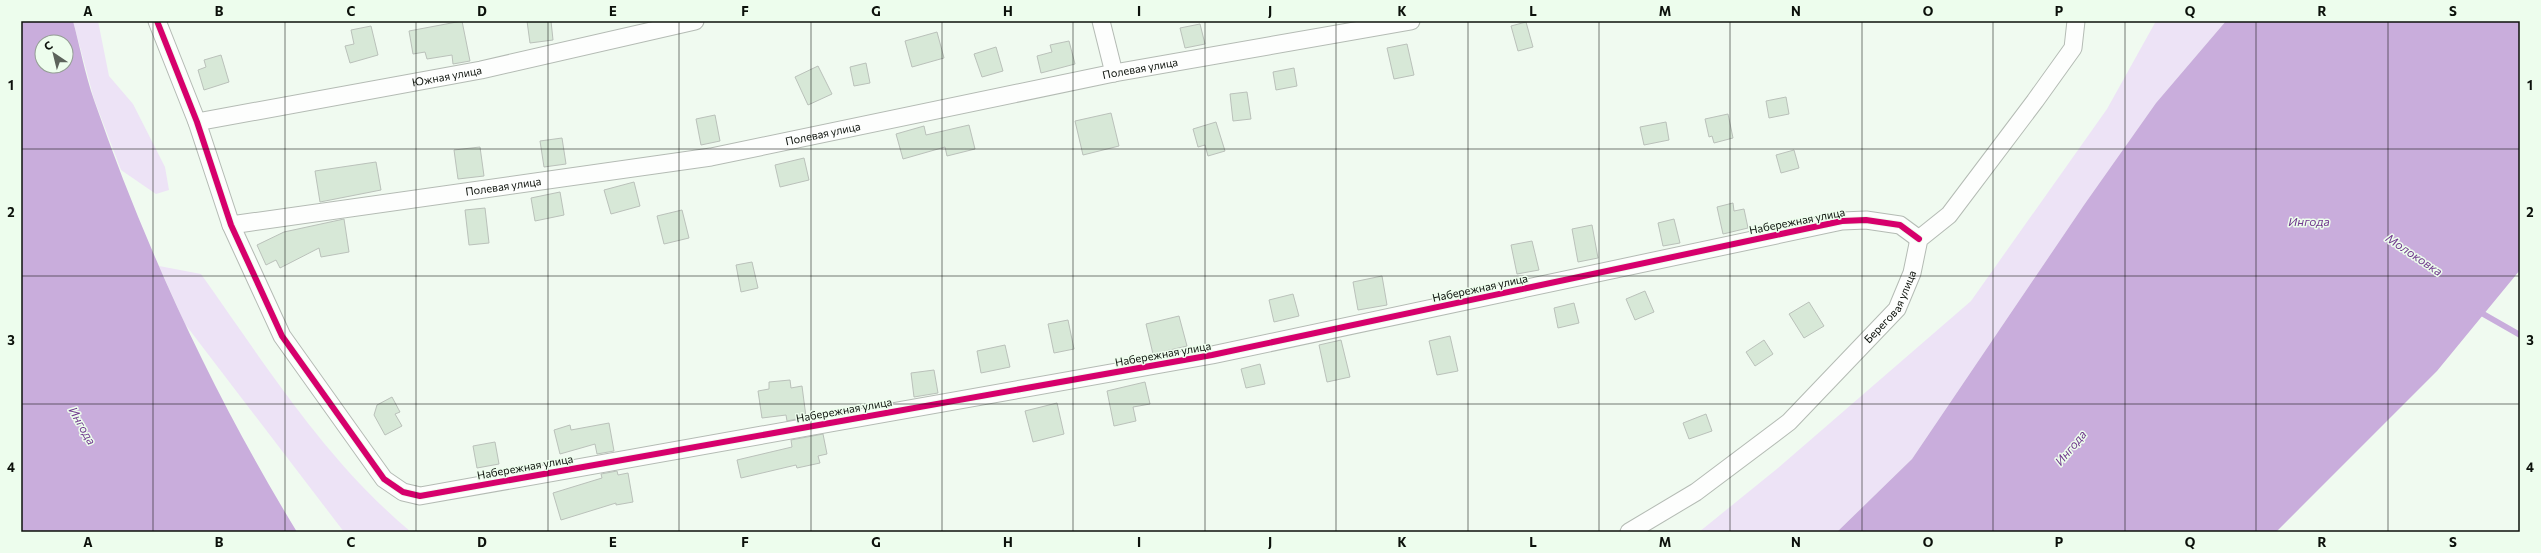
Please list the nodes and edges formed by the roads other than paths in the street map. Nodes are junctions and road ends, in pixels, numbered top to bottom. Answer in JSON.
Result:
{"nodes":[{"id":1,"x":157,"y":21,"type":"edge"},
{"id":2,"x":695,"y":21,"type":"edge"},
{"id":3,"x":1101,"y":21,"type":"edge"},
{"id":4,"x":1411,"y":21,"type":"edge"},
{"id":5,"x":2076,"y":21,"type":"edge"},
{"id":6,"x":1114,"y":73,"type":"junction"},
{"id":7,"x":197,"y":122,"type":"junction"},
{"id":8,"x":231,"y":224,"type":"junction"},
{"id":9,"x":1918,"y":239,"type":"junction"},
{"id":10,"x":1629,"y":532,"type":"edge"}],
"edges":[{"from":1,"to":7,"type":"street"},
{"from":2,"to":7,"type":"street","name":"Южная улица"},
{"from":3,"to":6,"type":"street"},
{"from":4,"to":6,"type":"street","name":"Полевая улица"},
{"from":5,"to":9,"type":"street"},
{"from":6,"to":8,"type":"street","name":"Полевая улица"},
{"from":7,"to":8,"type":"street"},
{"from":8,"to":9,"type":"street","name":"Набережная улица"},
{"from":9,"to":10,"type":"street","name":"Береговая улица"}]}
